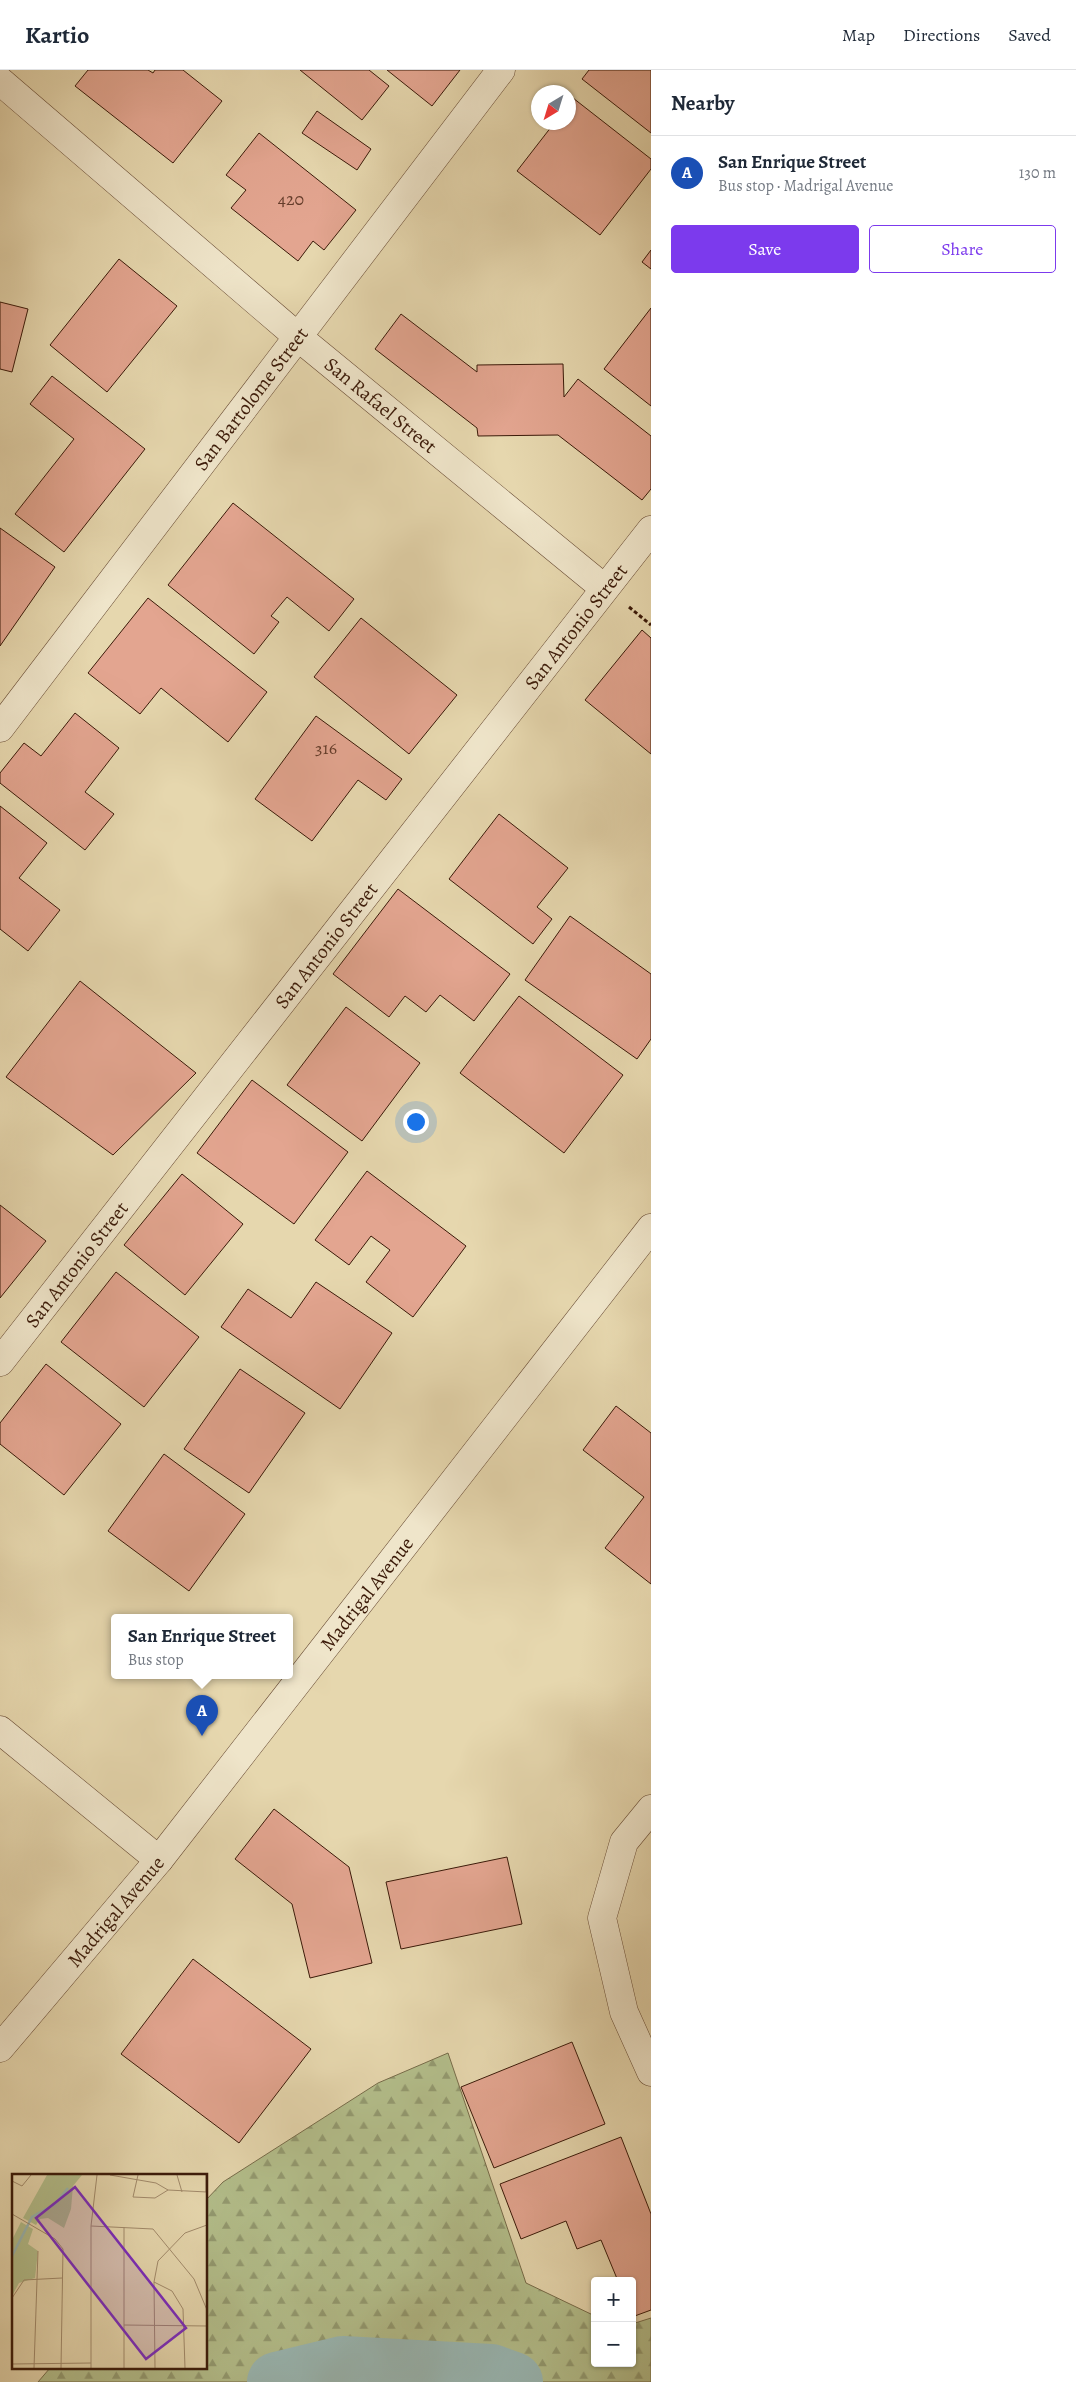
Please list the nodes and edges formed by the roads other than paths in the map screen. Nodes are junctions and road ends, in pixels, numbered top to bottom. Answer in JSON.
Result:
{"nodes":[{"id":1,"x":501,"y":70,"type":"edge"},
{"id":2,"x":3,"y":79,"type":"edge"},
{"id":3,"x":298,"y":337,"type":"junction"},
{"id":4,"x":651,"y":530,"type":"edge"},
{"id":5,"x":604,"y":588,"type":"junction"},
{"id":6,"x":0,"y":728,"type":"edge"},
{"id":7,"x":651,"y":1228,"type":"edge"},
{"id":8,"x":0,"y":1362,"type":"edge"},
{"id":9,"x":0,"y":1730,"type":"edge"},
{"id":10,"x":651,"y":1809,"type":"edge"},
{"id":11,"x":159,"y":1860,"type":"junction"},
{"id":12,"x":0,"y":2048,"type":"edge"},
{"id":13,"x":651,"y":2072,"type":"edge"}],
"edges":[{"from":1,"to":3,"type":"street","name":"San Bartolome Street"},
{"from":2,"to":3,"type":"street","name":"San Rafael Street"},
{"from":3,"to":5,"type":"street","name":"San Rafael Street"},
{"from":3,"to":6,"type":"street","name":"San Bartolome Street"},
{"from":4,"to":5,"type":"street","name":"San Antonio Street"},
{"from":5,"to":8,"type":"street","name":"San Antonio Street"},
{"from":7,"to":11,"type":"street","name":"Madrigal Avenue"},
{"from":9,"to":11,"type":"street"},
{"from":10,"to":13,"type":"street"},
{"from":11,"to":12,"type":"street","name":"Madrigal Avenue"}]}
